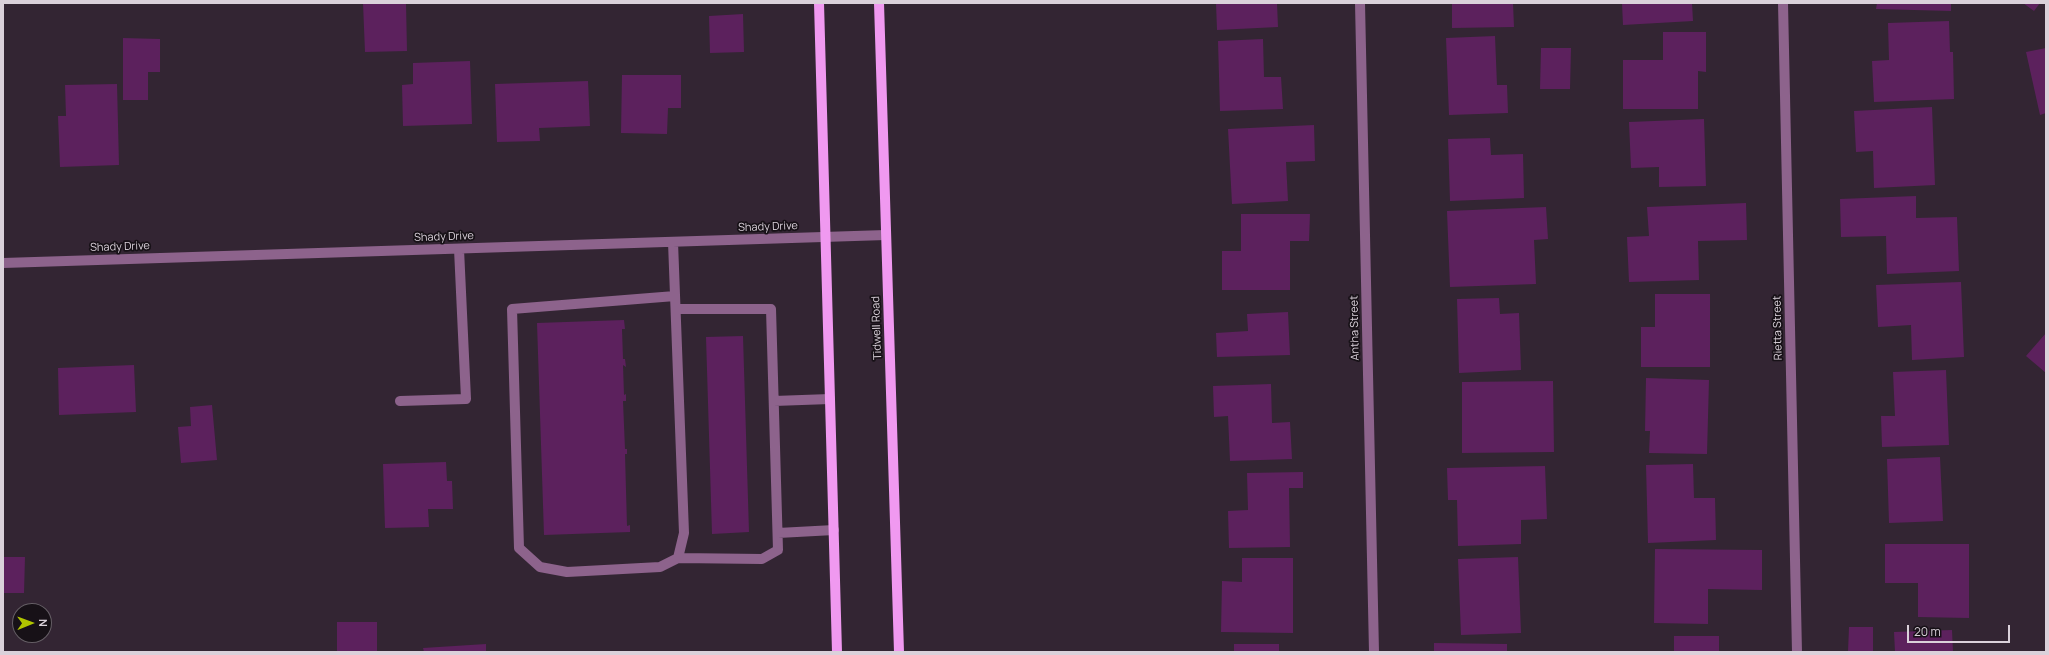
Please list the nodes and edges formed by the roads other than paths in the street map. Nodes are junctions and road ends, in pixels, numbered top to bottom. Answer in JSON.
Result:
{"nodes":[{"id":1,"x":819,"y":3,"type":"edge"},
{"id":2,"x":879,"y":3,"type":"edge"},
{"id":3,"x":1360,"y":3,"type":"edge"},
{"id":4,"x":1783,"y":3,"type":"edge"},
{"id":5,"x":886,"y":235,"type":"junction"},
{"id":6,"x":826,"y":237,"type":"junction"},
{"id":7,"x":673,"y":242,"type":"junction"},
{"id":8,"x":459,"y":249,"type":"junction"},
{"id":9,"x":3,"y":263,"type":"edge"},
{"id":10,"x":675,"y":296,"type":"junction"},
{"id":11,"x":676,"y":309,"type":"junction"},
{"id":12,"x":830,"y":398,"type":"junction"},
{"id":13,"x":400,"y":401,"type":"dead end"},
{"id":14,"x":774,"y":401,"type":"junction"},
{"id":15,"x":834,"y":530,"type":"junction"},
{"id":16,"x":778,"y":533,"type":"junction"},
{"id":17,"x":678,"y":558,"type":"junction"},
{"id":18,"x":837,"y":652,"type":"edge"},
{"id":19,"x":899,"y":652,"type":"edge"},
{"id":20,"x":1374,"y":652,"type":"edge"},
{"id":21,"x":1797,"y":652,"type":"edge"}],
"edges":[{"from":1,"to":6,"type":"main road"},
{"from":2,"to":5,"type":"main road","name":"Tidwell Road"},
{"from":3,"to":20,"type":"street","name":"Antha Street"},
{"from":4,"to":21,"type":"street","name":"Rietta Street"},
{"from":5,"to":6,"type":"street","name":"Shady Drive"},
{"from":5,"to":19,"type":"main road","name":"Tidwell Road"},
{"from":6,"to":7,"type":"street","name":"Shady Drive"},
{"from":6,"to":12,"type":"main road"},
{"from":7,"to":8,"type":"street","name":"Shady Drive"},
{"from":7,"to":10,"type":"street"},
{"from":8,"to":9,"type":"street","name":"Shady Drive"},
{"from":8,"to":13,"type":"street"},
{"from":10,"to":11,"type":"street"},
{"from":10,"to":17,"type":"street"},
{"from":11,"to":14,"type":"street"},
{"from":11,"to":17,"type":"street"},
{"from":12,"to":14,"type":"street"},
{"from":12,"to":15,"type":"main road"},
{"from":14,"to":16,"type":"street"},
{"from":15,"to":16,"type":"street"},
{"from":15,"to":18,"type":"main road"},
{"from":16,"to":17,"type":"street"}]}
